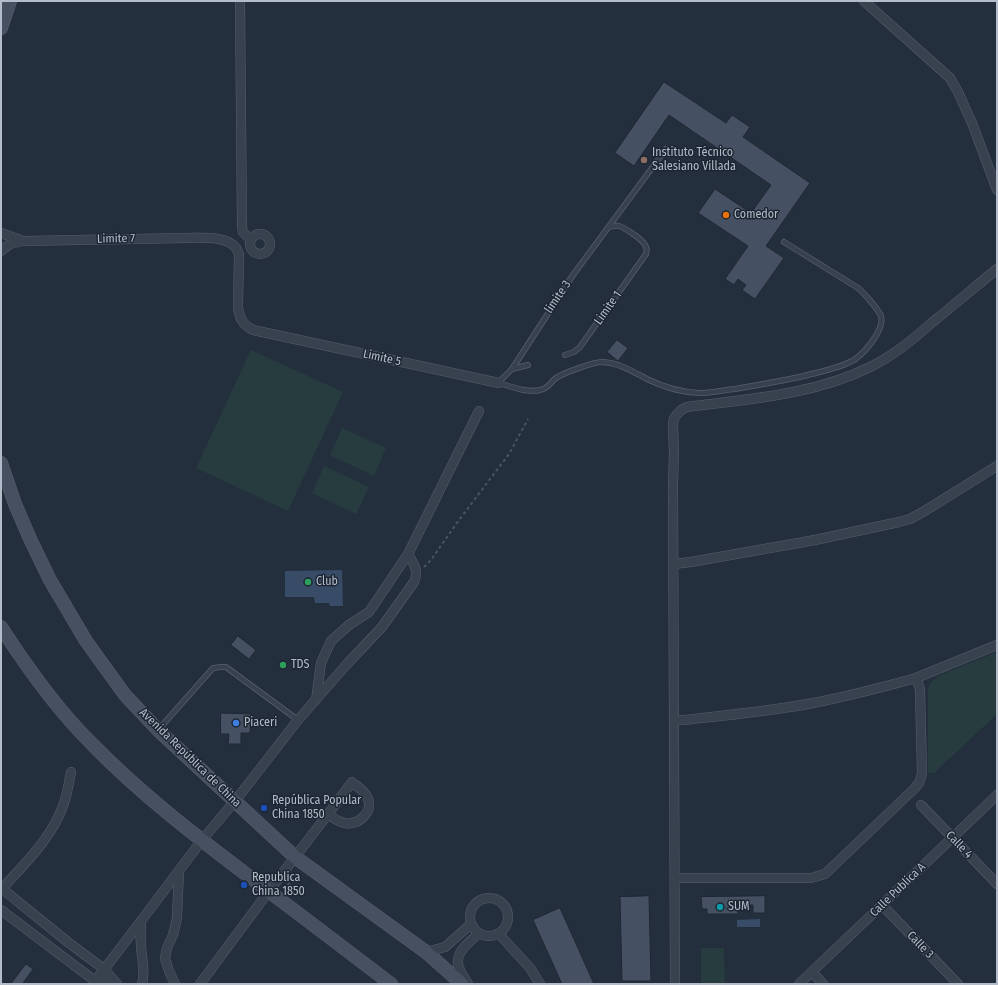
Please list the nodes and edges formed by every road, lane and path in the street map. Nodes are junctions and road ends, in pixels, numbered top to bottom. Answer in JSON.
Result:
{"nodes":[{"id":1,"x":10,"y":1,"type":"edge"},
{"id":2,"x":240,"y":1,"type":"edge"},
{"id":3,"x":864,"y":1,"type":"edge"},
{"id":4,"x":1,"y":28,"type":"edge"},
{"id":5,"x":666,"y":149,"type":"dead end"},
{"id":6,"x":997,"y":190,"type":"edge"},
{"id":7,"x":608,"y":228,"type":"junction"},
{"id":8,"x":1,"y":233,"type":"edge"},
{"id":9,"x":250,"y":239,"type":"dead end"},
{"id":10,"x":23,"y":241,"type":"junction"},
{"id":11,"x":784,"y":242,"type":"dead end"},
{"id":12,"x":1,"y":250,"type":"edge"},
{"id":13,"x":997,"y":269,"type":"edge"},
{"id":14,"x":238,"y":308,"type":"joint"},
{"id":15,"x":565,"y":355,"type":"dead end"},
{"id":16,"x":528,"y":364,"type":"dead end"},
{"id":17,"x":512,"y":369,"type":"junction"},
{"id":18,"x":499,"y":384,"type":"junction"},
{"id":19,"x":479,"y":411,"type":"dead end"},
{"id":20,"x":528,"y":419,"type":"dead end"},
{"id":21,"x":1,"y":463,"type":"edge"},
{"id":22,"x":997,"y":466,"type":"edge"},
{"id":23,"x":408,"y":554,"type":"junction"},
{"id":24,"x":674,"y":564,"type":"junction"},
{"id":25,"x":416,"y":576,"type":"junction"},
{"id":26,"x":1,"y":627,"type":"edge"},
{"id":27,"x":997,"y":645,"type":"edge"},
{"id":28,"x":916,"y":678,"type":"junction"},
{"id":29,"x":316,"y":700,"type":"junction"},
{"id":30,"x":298,"y":720,"type":"junction"},
{"id":31,"x":674,"y":721,"type":"junction"},
{"id":32,"x":158,"y":730,"type":"junction"},
{"id":33,"x":71,"y":772,"type":"dead end"},
{"id":34,"x":997,"y":795,"type":"edge"},
{"id":35,"x":235,"y":801,"type":"junction"},
{"id":36,"x":921,"y":806,"type":"dead end"},
{"id":37,"x":328,"y":814,"type":"junction"},
{"id":38,"x":952,"y":838,"type":"junction"},
{"id":39,"x":202,"y":840,"type":"junction"},
{"id":40,"x":300,"y":860,"type":"junction"},
{"id":41,"x":179,"y":871,"type":"junction"},
{"id":42,"x":675,"y":878,"type":"junction"},
{"id":43,"x":997,"y":884,"type":"edge"},
{"id":44,"x":1,"y":889,"type":"edge"},
{"id":45,"x":273,"y":895,"type":"junction"},
{"id":46,"x":882,"y":905,"type":"junction"},
{"id":47,"x":1,"y":910,"type":"edge"},
{"id":48,"x":141,"y":922,"type":"junction"},
{"id":49,"x":471,"y":924,"type":"junction"},
{"id":50,"x":479,"y":933,"type":"junction"},
{"id":51,"x":499,"y":934,"type":"junction"},
{"id":52,"x":426,"y":952,"type":"junction"},
{"id":53,"x":104,"y":969,"type":"junction"},
{"id":54,"x":812,"y":972,"type":"junction"},
{"id":55,"x":94,"y":982,"type":"edge"},
{"id":56,"x":115,"y":983,"type":"edge"},
{"id":57,"x":142,"y":984,"type":"edge"},
{"id":58,"x":175,"y":984,"type":"edge"},
{"id":59,"x":200,"y":984,"type":"edge"},
{"id":60,"x":391,"y":984,"type":"edge"},
{"id":61,"x":462,"y":984,"type":"edge"},
{"id":62,"x":468,"y":984,"type":"edge"},
{"id":63,"x":540,"y":984,"type":"edge"},
{"id":64,"x":675,"y":984,"type":"edge"},
{"id":65,"x":799,"y":984,"type":"edge"},
{"id":66,"x":823,"y":984,"type":"edge"},
{"id":67,"x":958,"y":984,"type":"edge"}],
"edges":[{"from":1,"to":4,"type":"main road"},
{"from":2,"to":9,"type":"street"},
{"from":3,"to":6,"type":"street"},
{"from":5,"to":7,"type":"lane","name":"limite 3"},
{"from":7,"to":15,"type":"lane","name":"Limite 1"},
{"from":7,"to":17,"type":"lane","name":"limite 3"},
{"from":8,"to":10,"type":"street"},
{"from":10,"to":12,"type":"street"},
{"from":10,"to":14,"type":"street","name":"Limite 7"},
{"from":11,"to":18,"type":"lane"},
{"from":13,"to":24,"type":"street"},
{"from":14,"to":18,"type":"street","name":"Limite 5"},
{"from":16,"to":17,"type":"lane"},
{"from":17,"to":18,"type":"lane","name":"limite 3"},
{"from":19,"to":23,"type":"street"},
{"from":20,"to":25,"type":"path"},
{"from":21,"to":32,"type":"main road","name":"Avenida República de China"},
{"from":22,"to":24,"type":"street"},
{"from":23,"to":25,"type":"street"},
{"from":23,"to":29,"type":"street"},
{"from":24,"to":31,"type":"street"},
{"from":25,"to":29,"type":"street"},
{"from":26,"to":39,"type":"main road"},
{"from":27,"to":28,"type":"street"},
{"from":28,"to":31,"type":"street"},
{"from":28,"to":42,"type":"street"},
{"from":29,"to":30,"type":"street"},
{"from":30,"to":32,"type":"lane"},
{"from":30,"to":35,"type":"street"},
{"from":31,"to":42,"type":"street"},
{"from":32,"to":35,"type":"main road","name":"Avenida República de China"},
{"from":33,"to":44,"type":"street"},
{"from":34,"to":38,"type":"street","name":"Calle Publica A"},
{"from":35,"to":39,"type":"street"},
{"from":35,"to":40,"type":"main road","name":"Avenida República de China"},
{"from":36,"to":38,"type":"street","name":"Calle 4"},
{"from":37,"to":37,"type":"street"},
{"from":37,"to":40,"type":"street"},
{"from":38,"to":43,"type":"street","name":"Calle 4"},
{"from":38,"to":46,"type":"street","name":"Calle Publica A"},
{"from":39,"to":41,"type":"street"},
{"from":39,"to":45,"type":"main road"},
{"from":40,"to":45,"type":"street"},
{"from":40,"to":45,"type":"path"},
{"from":40,"to":52,"type":"main road","name":"Avenida República de China"},
{"from":41,"to":48,"type":"street"},
{"from":41,"to":58,"type":"street"},
{"from":42,"to":64,"type":"street"},
{"from":44,"to":53,"type":"street"},
{"from":45,"to":59,"type":"street"},
{"from":45,"to":60,"type":"main road"},
{"from":46,"to":54,"type":"street","name":"Calle Publica A"},
{"from":46,"to":67,"type":"street","name":"Calle 3"},
{"from":47,"to":55,"type":"street"},
{"from":48,"to":53,"type":"street"},
{"from":48,"to":57,"type":"street"},
{"from":49,"to":50,"type":"street"},
{"from":49,"to":51,"type":"street"},
{"from":49,"to":52,"type":"street"},
{"from":50,"to":51,"type":"street"},
{"from":50,"to":62,"type":"street"},
{"from":51,"to":63,"type":"street"},
{"from":52,"to":61,"type":"main road","name":"Avenida República de China"},
{"from":53,"to":55,"type":"street"},
{"from":53,"to":56,"type":"street"},
{"from":54,"to":65,"type":"street","name":"Calle Publica A"},
{"from":54,"to":66,"type":"street"},
{"from":55,"to":56,"type":"street"}]}
